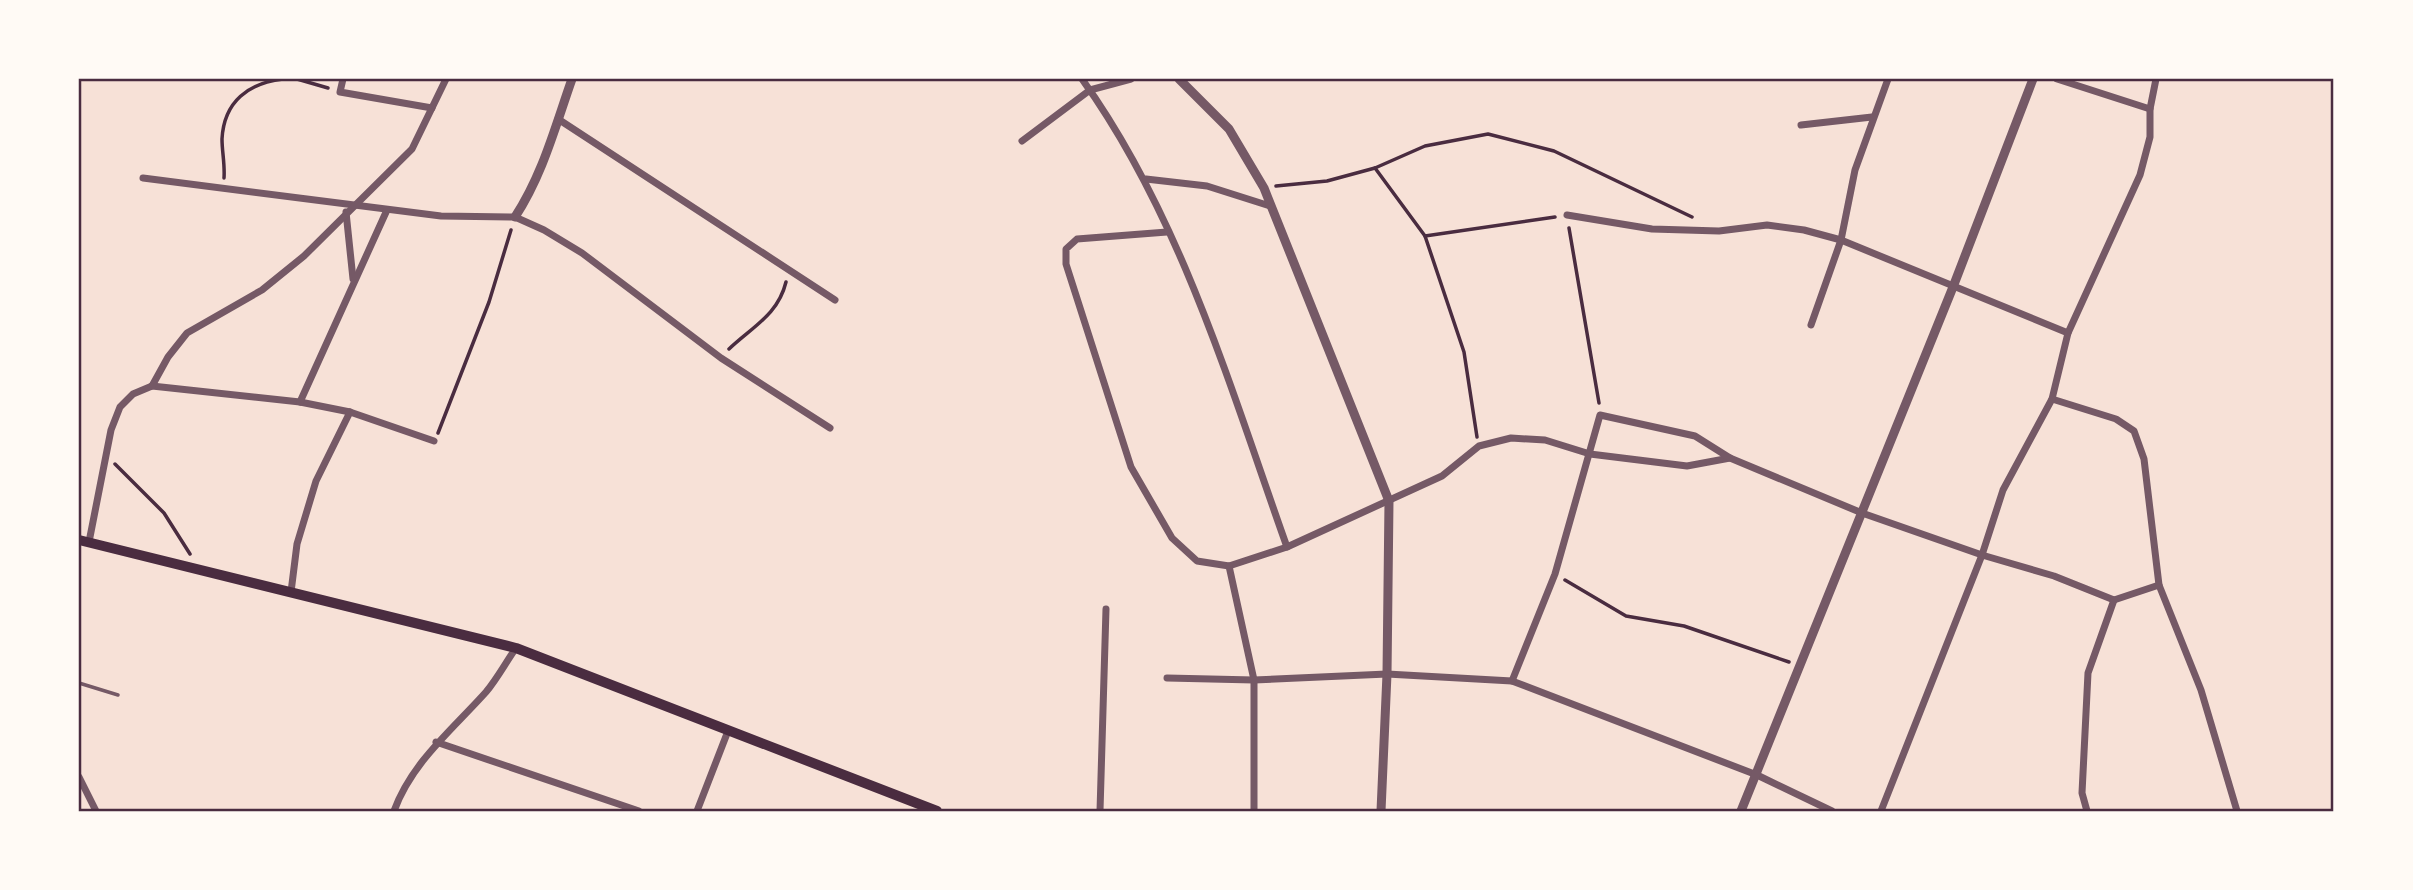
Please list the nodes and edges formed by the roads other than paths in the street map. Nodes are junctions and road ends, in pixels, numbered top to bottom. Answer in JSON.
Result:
{"nodes":[{"id":1,"x":343,"y":79,"type":"edge"},
{"id":2,"x":446,"y":79,"type":"edge"},
{"id":3,"x":572,"y":79,"type":"edge"},
{"id":4,"x":1082,"y":79,"type":"edge"},
{"id":5,"x":1131,"y":79,"type":"edge"},
{"id":6,"x":1179,"y":79,"type":"edge"},
{"id":7,"x":1888,"y":79,"type":"edge"},
{"id":8,"x":2033,"y":79,"type":"edge"},
{"id":9,"x":2057,"y":79,"type":"edge"},
{"id":10,"x":2156,"y":79,"type":"edge"},
{"id":11,"x":1090,"y":90,"type":"junction"},
{"id":12,"x":432,"y":108,"type":"junction"},
{"id":13,"x":2150,"y":109,"type":"junction"},
{"id":14,"x":1872,"y":117,"type":"junction"},
{"id":15,"x":558,"y":119,"type":"junction"},
{"id":16,"x":1801,"y":125,"type":"dead end"},
{"id":17,"x":1022,"y":141,"type":"dead end"},
{"id":18,"x":143,"y":178,"type":"dead end"},
{"id":19,"x":1146,"y":180,"type":"junction"},
{"id":20,"x":1270,"y":205,"type":"junction"},
{"id":21,"x":348,"y":209,"type":"junction"},
{"id":22,"x":387,"y":211,"type":"junction"},
{"id":23,"x":1567,"y":215,"type":"road end"},
{"id":24,"x":515,"y":217,"type":"junction"},
{"id":25,"x":1167,"y":232,"type":"junction"},
{"id":26,"x":1841,"y":240,"type":"junction"},
{"id":27,"x":354,"y":280,"type":"junction"},
{"id":28,"x":1953,"y":288,"type":"junction"},
{"id":29,"x":835,"y":300,"type":"dead end"},
{"id":30,"x":1811,"y":325,"type":"dead end"},
{"id":31,"x":2068,"y":333,"type":"junction"},
{"id":32,"x":152,"y":386,"type":"junction"},
{"id":33,"x":2052,"y":399,"type":"junction"},
{"id":34,"x":300,"y":402,"type":"junction"},
{"id":35,"x":350,"y":412,"type":"junction"},
{"id":36,"x":830,"y":428,"type":"dead end"},
{"id":37,"x":434,"y":441,"type":"road end"},
{"id":38,"x":1590,"y":454,"type":"junction"},
{"id":39,"x":1730,"y":458,"type":"junction"},
{"id":40,"x":1389,"y":501,"type":"junction"},
{"id":41,"x":1862,"y":513,"type":"junction"},
{"id":42,"x":84,"y":541,"type":"edge"},
{"id":43,"x":1287,"y":547,"type":"junction"},
{"id":44,"x":1982,"y":555,"type":"junction"},
{"id":45,"x":1229,"y":566,"type":"junction"},
{"id":46,"x":2159,"y":585,"type":"junction"},
{"id":47,"x":291,"y":592,"type":"junction"},
{"id":48,"x":2114,"y":600,"type":"junction"},
{"id":49,"x":1106,"y":609,"type":"dead end"},
{"id":50,"x":516,"y":648,"type":"junction"},
{"id":51,"x":1387,"y":674,"type":"junction"},
{"id":52,"x":1167,"y":678,"type":"dead end"},
{"id":53,"x":1254,"y":680,"type":"junction"},
{"id":54,"x":1512,"y":681,"type":"junction"},
{"id":55,"x":79,"y":684,"type":"edge"},
{"id":56,"x":118,"y":695,"type":"dead end"},
{"id":57,"x":728,"y":731,"type":"junction"},
{"id":58,"x":436,"y":742,"type":"junction"},
{"id":59,"x":1757,"y":775,"type":"junction"},
{"id":60,"x":79,"y":777,"type":"edge"},
{"id":61,"x":96,"y":811,"type":"edge"},
{"id":62,"x":394,"y":811,"type":"edge"},
{"id":63,"x":639,"y":811,"type":"edge"},
{"id":64,"x":697,"y":811,"type":"edge"},
{"id":65,"x":937,"y":811,"type":"edge"},
{"id":66,"x":1100,"y":811,"type":"edge"},
{"id":67,"x":1254,"y":811,"type":"edge"},
{"id":68,"x":1381,"y":811,"type":"edge"},
{"id":69,"x":1741,"y":811,"type":"edge"},
{"id":70,"x":1832,"y":811,"type":"edge"},
{"id":71,"x":1881,"y":811,"type":"edge"},
{"id":72,"x":2087,"y":811,"type":"edge"},
{"id":73,"x":2237,"y":811,"type":"edge"}],
"edges":[{"from":1,"to":12,"type":"street"},
{"from":2,"to":12,"type":"street"},
{"from":3,"to":15,"type":"street"},
{"from":4,"to":11,"type":"street"},
{"from":5,"to":11,"type":"street"},
{"from":6,"to":20,"type":"street"},
{"from":7,"to":14,"type":"street"},
{"from":8,"to":28,"type":"street"},
{"from":9,"to":13,"type":"street"},
{"from":10,"to":13,"type":"street"},
{"from":11,"to":17,"type":"street"},
{"from":11,"to":19,"type":"street"},
{"from":12,"to":21,"type":"street"},
{"from":13,"to":31,"type":"street"},
{"from":14,"to":16,"type":"street"},
{"from":14,"to":26,"type":"street"},
{"from":15,"to":24,"type":"street"},
{"from":15,"to":29,"type":"street"},
{"from":18,"to":21,"type":"street"},
{"from":19,"to":20,"type":"street"},
{"from":19,"to":25,"type":"street"},
{"from":20,"to":40,"type":"street"},
{"from":21,"to":22,"type":"street"},
{"from":21,"to":27,"type":"street"},
{"from":21,"to":32,"type":"street"},
{"from":22,"to":24,"type":"street"},
{"from":22,"to":27,"type":"street"},
{"from":23,"to":26,"type":"street"},
{"from":24,"to":36,"type":"street"},
{"from":25,"to":43,"type":"street"},
{"from":25,"to":45,"type":"street"},
{"from":26,"to":28,"type":"street"},
{"from":26,"to":30,"type":"street"},
{"from":27,"to":34,"type":"street"},
{"from":28,"to":31,"type":"street"},
{"from":28,"to":41,"type":"street"},
{"from":31,"to":33,"type":"street"},
{"from":32,"to":34,"type":"street"},
{"from":32,"to":42,"type":"street"},
{"from":33,"to":44,"type":"street"},
{"from":33,"to":46,"type":"street"},
{"from":34,"to":35,"type":"street"},
{"from":35,"to":37,"type":"street"},
{"from":35,"to":47,"type":"street"},
{"from":38,"to":39,"type":"street"},
{"from":38,"to":39,"type":"street"},
{"from":38,"to":40,"type":"street"},
{"from":38,"to":54,"type":"street"},
{"from":39,"to":41,"type":"street"},
{"from":40,"to":43,"type":"street"},
{"from":40,"to":51,"type":"street"},
{"from":41,"to":44,"type":"street"},
{"from":41,"to":59,"type":"street"},
{"from":42,"to":47,"type":"main road"},
{"from":43,"to":45,"type":"street"},
{"from":44,"to":48,"type":"street"},
{"from":44,"to":71,"type":"street"},
{"from":45,"to":53,"type":"street"},
{"from":46,"to":48,"type":"street"},
{"from":46,"to":73,"type":"street"},
{"from":47,"to":50,"type":"main road"},
{"from":48,"to":72,"type":"street"},
{"from":49,"to":66,"type":"street"},
{"from":50,"to":57,"type":"main road"},
{"from":50,"to":58,"type":"street"},
{"from":51,"to":53,"type":"street"},
{"from":51,"to":54,"type":"street"},
{"from":51,"to":68,"type":"street"},
{"from":52,"to":53,"type":"street"},
{"from":53,"to":67,"type":"street"},
{"from":54,"to":59,"type":"street"},
{"from":55,"to":56,"type":"lane"},
{"from":57,"to":64,"type":"street"},
{"from":57,"to":65,"type":"main road"},
{"from":58,"to":62,"type":"street"},
{"from":58,"to":63,"type":"street"},
{"from":59,"to":69,"type":"street"},
{"from":59,"to":70,"type":"street"},
{"from":60,"to":61,"type":"street"}]}
